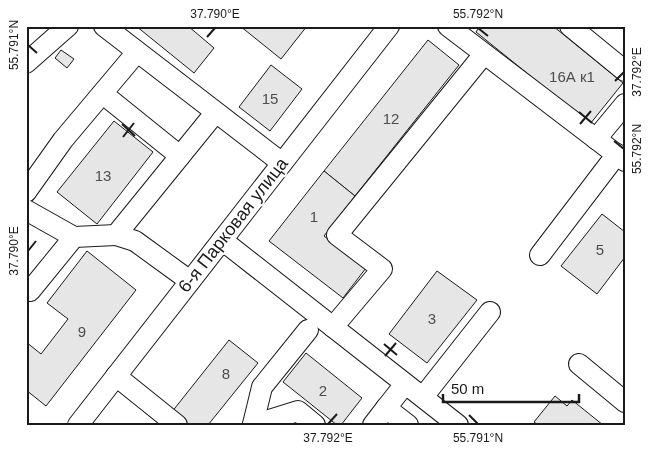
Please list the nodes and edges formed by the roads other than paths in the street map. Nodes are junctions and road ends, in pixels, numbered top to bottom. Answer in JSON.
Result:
{"nodes":[{"id":1,"x":68,"y":26,"type":"edge"},
{"id":2,"x":104,"y":26,"type":"edge"},
{"id":3,"x":448,"y":26,"type":"edge"},
{"id":4,"x":388,"y":27,"type":"edge"},
{"id":5,"x":583,"y":30,"type":"edge"},
{"id":6,"x":137,"y":52,"type":"junction"},
{"id":7,"x":484,"y":54,"type":"junction"},
{"id":8,"x":26,"y":64,"type":"edge"},
{"id":9,"x":625,"y":71,"type":"edge"},
{"id":10,"x":103,"y":94,"type":"junction"},
{"id":11,"x":625,"y":104,"type":"edge"},
{"id":12,"x":216,"y":112,"type":"junction"},
{"id":13,"x":596,"y":139,"type":"junction"},
{"id":14,"x":180,"y":156,"type":"junction"},
{"id":15,"x":621,"y":157,"type":"edge"},
{"id":16,"x":282,"y":164,"type":"junction"},
{"id":17,"x":26,"y":192,"type":"edge"},
{"id":18,"x":26,"y":210,"type":"edge"},
{"id":19,"x":116,"y":235,"type":"junction"},
{"id":20,"x":74,"y":237,"type":"junction"},
{"id":21,"x":222,"y":240,"type":"junction"},
{"id":22,"x":540,"y":255,"type":"dead end"},
{"id":23,"x":190,"y":281,"type":"junction"},
{"id":24,"x":26,"y":288,"type":"edge"},
{"id":25,"x":490,"y":312,"type":"dead end"},
{"id":26,"x":333,"y":327,"type":"junction"},
{"id":27,"x":308,"y":330,"type":"dead end"},
{"id":28,"x":579,"y":364,"type":"dead end"},
{"id":29,"x":116,"y":376,"type":"junction"},
{"id":30,"x":405,"y":384,"type":"junction"},
{"id":31,"x":423,"y":397,"type":"junction"},
{"id":32,"x":625,"y":402,"type":"edge"},
{"id":33,"x":386,"y":408,"type":"junction"},
{"id":34,"x":253,"y":424,"type":"edge"},
{"id":35,"x":78,"y":425,"type":"edge"},
{"id":36,"x":177,"y":425,"type":"edge"},
{"id":37,"x":315,"y":425,"type":"edge"},
{"id":38,"x":373,"y":425,"type":"edge"},
{"id":39,"x":408,"y":425,"type":"edge"},
{"id":40,"x":458,"y":425,"type":"edge"}],
"edges":[{"from":1,"to":8,"type":"street"},
{"from":2,"to":6,"type":"street"},
{"from":3,"to":7,"type":"street"},
{"from":4,"to":16,"type":"street","name":"6-я Парковая улица"},
{"from":5,"to":9,"type":"street"},
{"from":6,"to":10,"type":"street"},
{"from":6,"to":12,"type":"street"},
{"from":7,"to":13,"type":"street"},
{"from":7,"to":26,"type":"street"},
{"from":10,"to":14,"type":"street"},
{"from":10,"to":17,"type":"street"},
{"from":11,"to":13,"type":"street"},
{"from":12,"to":14,"type":"street"},
{"from":12,"to":16,"type":"street"},
{"from":13,"to":15,"type":"street"},
{"from":14,"to":19,"type":"street"},
{"from":15,"to":22,"type":"street"},
{"from":16,"to":21,"type":"street","name":"6-я Парковая улица"},
{"from":18,"to":20,"type":"street"},
{"from":19,"to":20,"type":"street"},
{"from":19,"to":23,"type":"street"},
{"from":20,"to":24,"type":"street"},
{"from":21,"to":23,"type":"street","name":"6-я Парковая улица"},
{"from":21,"to":26,"type":"street"},
{"from":23,"to":29,"type":"street","name":"6-я Парковая улица"},
{"from":25,"to":31,"type":"street"},
{"from":26,"to":30,"type":"street"},
{"from":27,"to":34,"type":"street"},
{"from":28,"to":32,"type":"street"},
{"from":29,"to":35,"type":"street","name":"6-я Парковая улица"},
{"from":29,"to":36,"type":"street"},
{"from":30,"to":31,"type":"street"},
{"from":30,"to":33,"type":"street"},
{"from":31,"to":40,"type":"street"},
{"from":33,"to":38,"type":"street"},
{"from":33,"to":39,"type":"street"},
{"from":34,"to":37,"type":"street"}]}
